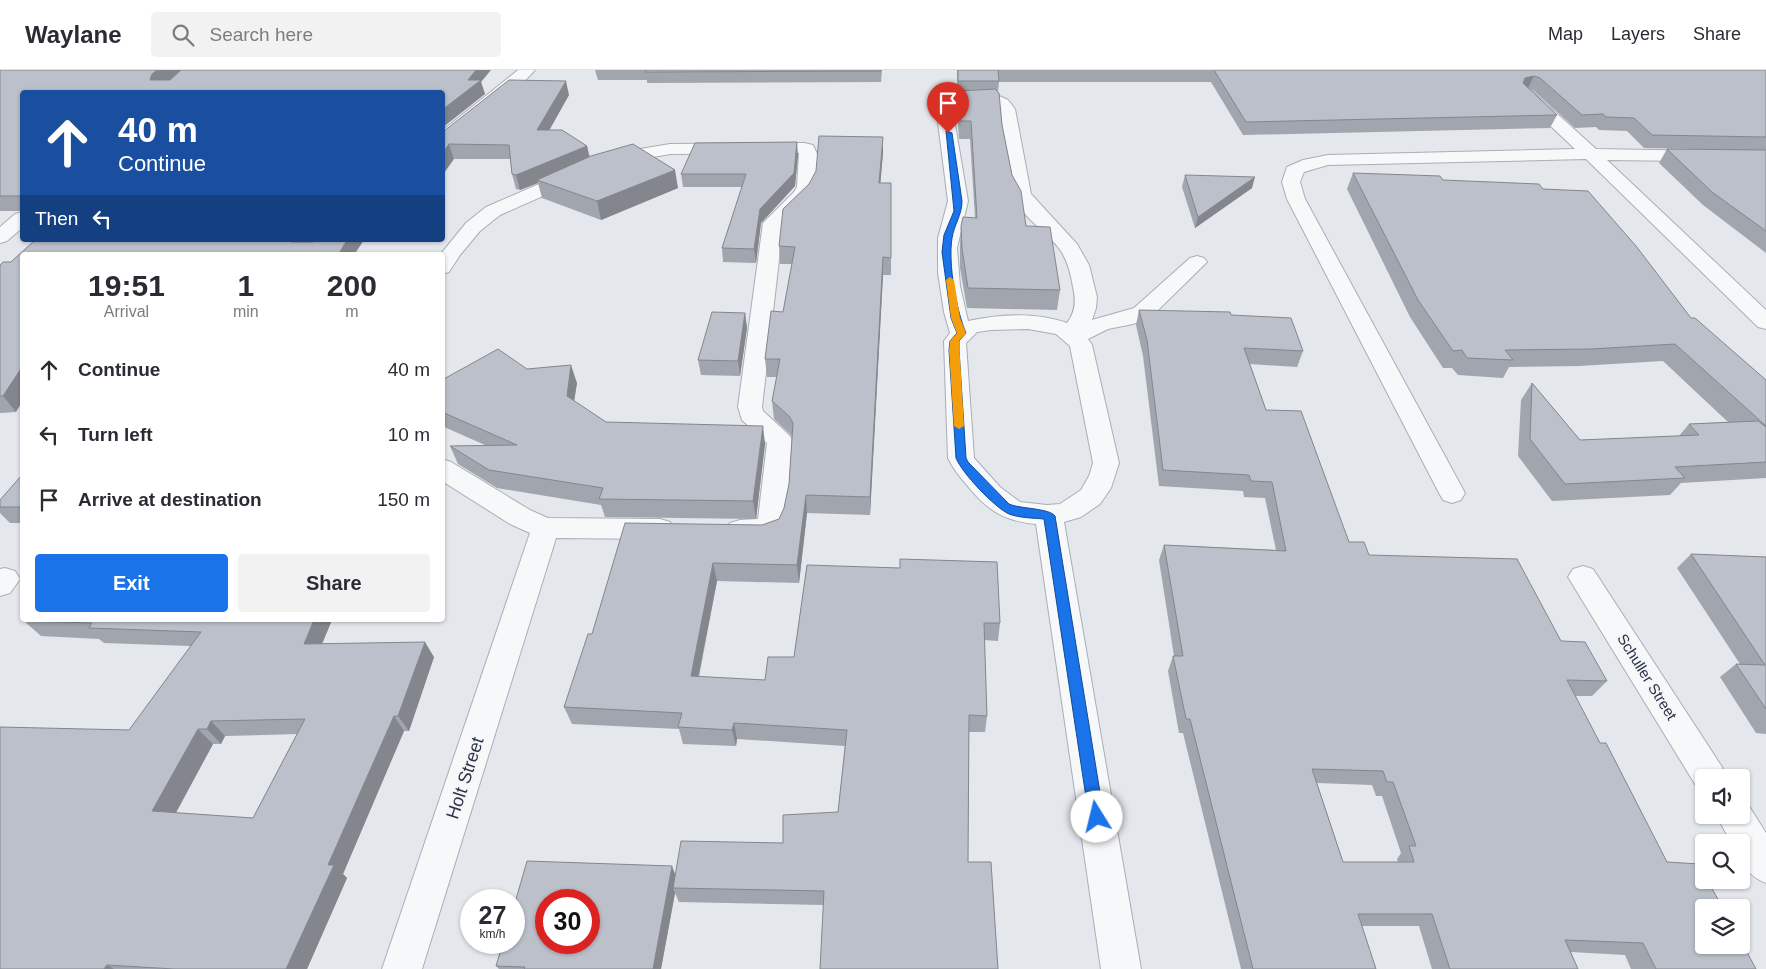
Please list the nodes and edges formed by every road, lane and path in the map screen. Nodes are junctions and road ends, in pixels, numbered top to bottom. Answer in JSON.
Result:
{"nodes":[{"id":1,"x":527,"y":70,"type":"edge"},
{"id":2,"x":1527,"y":95,"type":"edge"},
{"id":3,"x":445,"y":138,"type":"edge"},
{"id":4,"x":1591,"y":154,"type":"junction"},
{"id":5,"x":1766,"y":158,"type":"edge"},
{"id":6,"x":20,"y":220,"type":"edge"},
{"id":7,"x":0,"y":237,"type":"edge"},
{"id":8,"x":1197,"y":262,"type":"dead end"},
{"id":9,"x":445,"y":263,"type":"edge"},
{"id":10,"x":1766,"y":322,"type":"edge"},
{"id":11,"x":961,"y":333,"type":"junction"},
{"id":12,"x":1073,"y":334,"type":"junction"},
{"id":13,"x":445,"y":470,"type":"edge"},
{"id":14,"x":1452,"y":493,"type":"dead end"},
{"id":15,"x":1049,"y":516,"type":"junction"},
{"id":16,"x":545,"y":528,"type":"junction"},
{"id":17,"x":684,"y":530,"type":"edge"},
{"id":18,"x":724,"y":530,"type":"edge"},
{"id":19,"x":1583,"y":577,"type":"dead end"},
{"id":20,"x":1704,"y":769,"type":"edge"},
{"id":21,"x":1740,"y":824,"type":"edge"},
{"id":22,"x":1766,"y":865,"type":"edge"},
{"id":23,"x":402,"y":969,"type":"edge"},
{"id":24,"x":1121,"y":969,"type":"edge"}],
"edges":[{"from":1,"to":3,"type":"street"},
{"from":2,"to":4,"type":"street"},
{"from":4,"to":5,"type":"street"},
{"from":4,"to":10,"type":"street"},
{"from":4,"to":14,"type":"street"},
{"from":6,"to":7,"type":"street"},
{"from":8,"to":12,"type":"street"},
{"from":9,"to":18,"type":"street"},
{"from":11,"to":12,"type":"street"},
{"from":11,"to":12,"type":"street"},
{"from":11,"to":15,"type":"street"},
{"from":12,"to":15,"type":"street"},
{"from":13,"to":16,"type":"street"},
{"from":15,"to":24,"type":"street"},
{"from":16,"to":17,"type":"street"},
{"from":16,"to":23,"type":"street","name":"Holt Street"},
{"from":19,"to":20,"type":"street","name":"Schuller Street"},
{"from":21,"to":22,"type":"street"}]}
